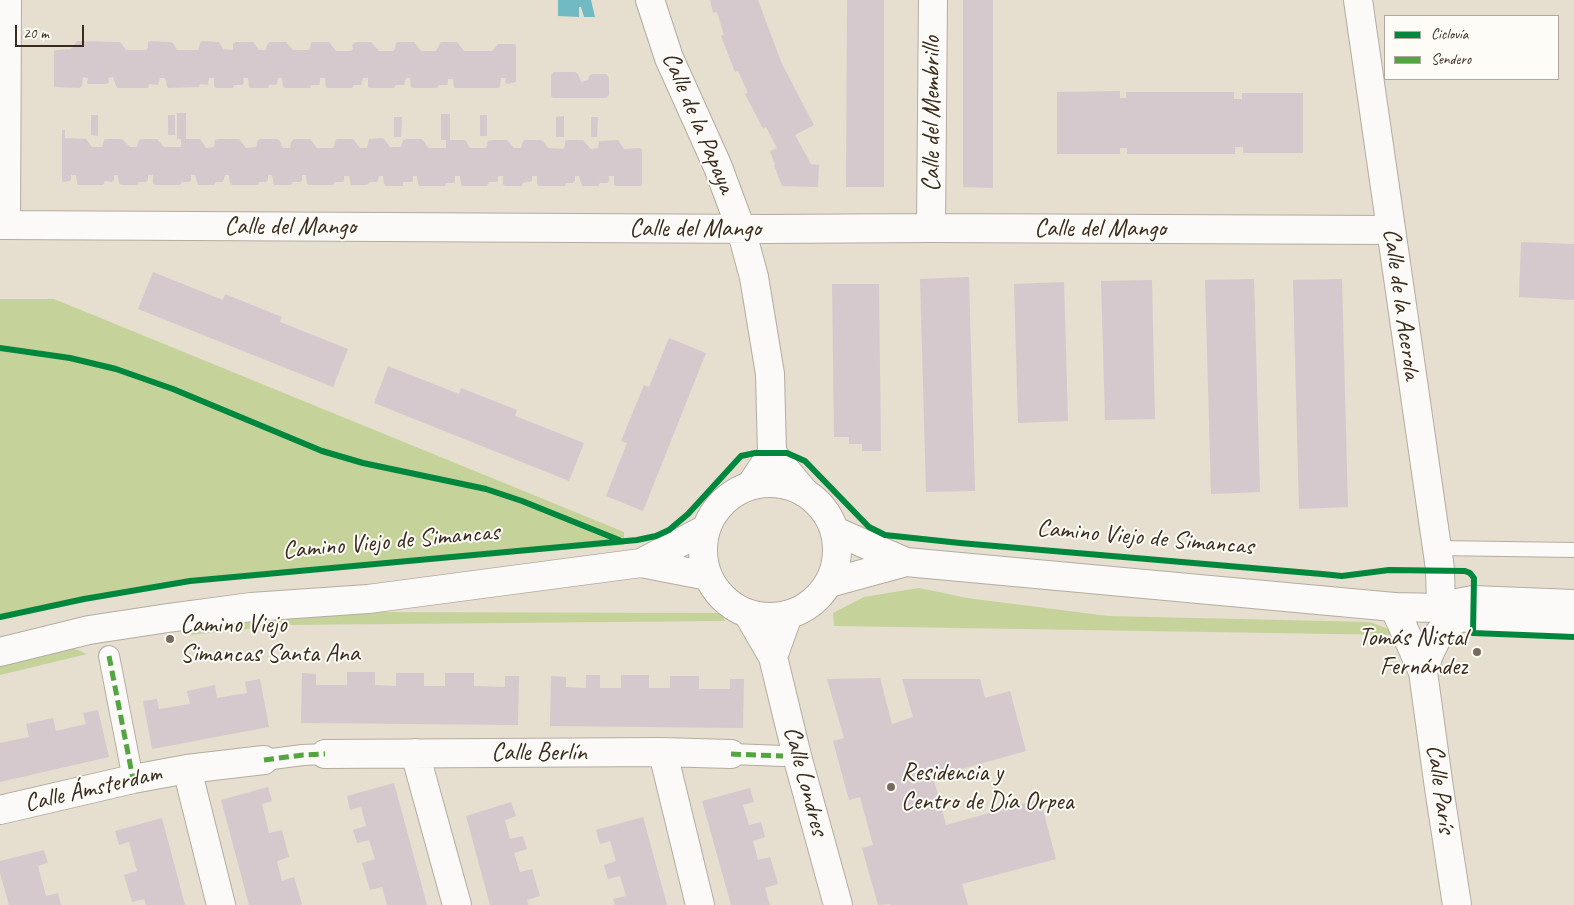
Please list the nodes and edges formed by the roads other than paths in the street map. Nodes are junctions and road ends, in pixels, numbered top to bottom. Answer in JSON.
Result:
{"nodes":[{"id":1,"x":7,"y":0,"type":"edge"},
{"id":2,"x":650,"y":0,"type":"edge"},
{"id":3,"x":933,"y":0,"type":"edge"},
{"id":4,"x":1358,"y":0,"type":"edge"},
{"id":5,"x":3,"y":225,"type":"edge"},
{"id":6,"x":931,"y":228,"type":"junction"},
{"id":7,"x":741,"y":229,"type":"junction"},
{"id":8,"x":1390,"y":230,"type":"junction"},
{"id":9,"x":772,"y":453,"type":"junction"},
{"id":10,"x":751,"y":485,"type":"junction"},
{"id":11,"x":804,"y":492,"type":"junction"},
{"id":12,"x":706,"y":529,"type":"junction"},
{"id":13,"x":835,"y":531,"type":"junction"},
{"id":14,"x":1437,"y":548,"type":"junction"},
{"id":15,"x":1574,"y":550,"type":"edge"},
{"id":16,"x":906,"y":562,"type":"junction"},
{"id":17,"x":641,"y":563,"type":"junction"},
{"id":18,"x":708,"y":576,"type":"junction"},
{"id":19,"x":829,"y":583,"type":"junction"},
{"id":20,"x":1574,"y":604,"type":"edge"},
{"id":21,"x":1394,"y":606,"type":"junction"},
{"id":22,"x":1450,"y":612,"type":"junction"},
{"id":23,"x":748,"y":614,"type":"junction"},
{"id":24,"x":788,"y":615,"type":"junction"},
{"id":25,"x":1574,"y":624,"type":"edge"},
{"id":26,"x":0,"y":652,"type":"edge"},
{"id":27,"x":108,"y":656,"type":"dead end"},
{"id":28,"x":773,"y":657,"type":"junction"},
{"id":29,"x":1423,"y":672,"type":"junction"},
{"id":30,"x":416,"y":753,"type":"junction"},
{"id":31,"x":663,"y":753,"type":"junction"},
{"id":32,"x":314,"y":754,"type":"joint"},
{"id":33,"x":731,"y":754,"type":"joint"},
{"id":34,"x":783,"y":756,"type":"dead end"},
{"id":35,"x":264,"y":760,"type":"joint"},
{"id":36,"x":187,"y":769,"type":"junction"},
{"id":37,"x":133,"y":779,"type":"junction"},
{"id":38,"x":0,"y":810,"type":"edge"},
{"id":39,"x":221,"y":905,"type":"edge"},
{"id":40,"x":457,"y":905,"type":"edge"},
{"id":41,"x":700,"y":905,"type":"edge"},
{"id":42,"x":838,"y":905,"type":"edge"},
{"id":43,"x":1458,"y":905,"type":"edge"}],
"edges":[{"from":1,"to":5,"type":"street"},
{"from":2,"to":7,"type":"street","name":"Calle de la Papaya"},
{"from":3,"to":6,"type":"street","name":"Calle del Membrillo"},
{"from":4,"to":8,"type":"street","name":"Calle de la Acerola"},
{"from":5,"to":7,"type":"street","name":"Calle del Mango"},
{"from":6,"to":7,"type":"street","name":"Calle del Mango"},
{"from":6,"to":8,"type":"street","name":"Calle del Mango"},
{"from":7,"to":9,"type":"street","name":"Calle de la Papaya"},
{"from":8,"to":14,"type":"street","name":"Calle de la Acerola"},
{"from":9,"to":10,"type":"street"},
{"from":9,"to":11,"type":"street"},
{"from":10,"to":11,"type":"street"},
{"from":10,"to":12,"type":"street"},
{"from":11,"to":13,"type":"street"},
{"from":12,"to":17,"type":"street","name":"Camino Viejo de Simancas"},
{"from":12,"to":18,"type":"street"},
{"from":13,"to":16,"type":"street","name":"Camino Viejo de Simancas"},
{"from":13,"to":19,"type":"street"},
{"from":14,"to":15,"type":"lane"},
{"from":14,"to":22,"type":"street","name":"Calle de la Acerola"},
{"from":16,"to":19,"type":"street","name":"Camino Viejo de Simancas"},
{"from":16,"to":21,"type":"street","name":"Camino Viejo de Simancas"},
{"from":17,"to":18,"type":"street","name":"Camino Viejo de Simancas"},
{"from":17,"to":26,"type":"street","name":"Camino Viejo de Simancas"},
{"from":18,"to":23,"type":"street"},
{"from":19,"to":24,"type":"street"},
{"from":20,"to":22,"type":"street","name":"Camino Viejo de Simancas"},
{"from":21,"to":22,"type":"street","name":"Camino Viejo de Simancas"},
{"from":21,"to":29,"type":"street","name":"Calle París"},
{"from":22,"to":25,"type":"street","name":"Camino Viejo de Simancas"},
{"from":22,"to":29,"type":"street","name":"Calle París"},
{"from":23,"to":24,"type":"street"},
{"from":23,"to":28,"type":"street","name":"Calle Londres"},
{"from":24,"to":28,"type":"street"},
{"from":27,"to":37,"type":"street"},
{"from":28,"to":42,"type":"street","name":"Calle Londres"},
{"from":29,"to":43,"type":"street","name":"Calle París"},
{"from":30,"to":31,"type":"street","name":"Calle Berlín"},
{"from":30,"to":32,"type":"street","name":"Calle Berlín"},
{"from":30,"to":40,"type":"street"},
{"from":31,"to":33,"type":"street","name":"Calle Berlín"},
{"from":31,"to":41,"type":"street"},
{"from":32,"to":35,"type":"street","name":"Calle Ámsterdam"},
{"from":33,"to":34,"type":"street","name":"Calle Berlín"},
{"from":35,"to":36,"type":"street","name":"Calle Ámsterdam"},
{"from":36,"to":37,"type":"street","name":"Calle Ámsterdam"},
{"from":36,"to":39,"type":"street","name":"Calle Ámsterdam"},
{"from":37,"to":38,"type":"street","name":"Calle Ámsterdam"}]}
